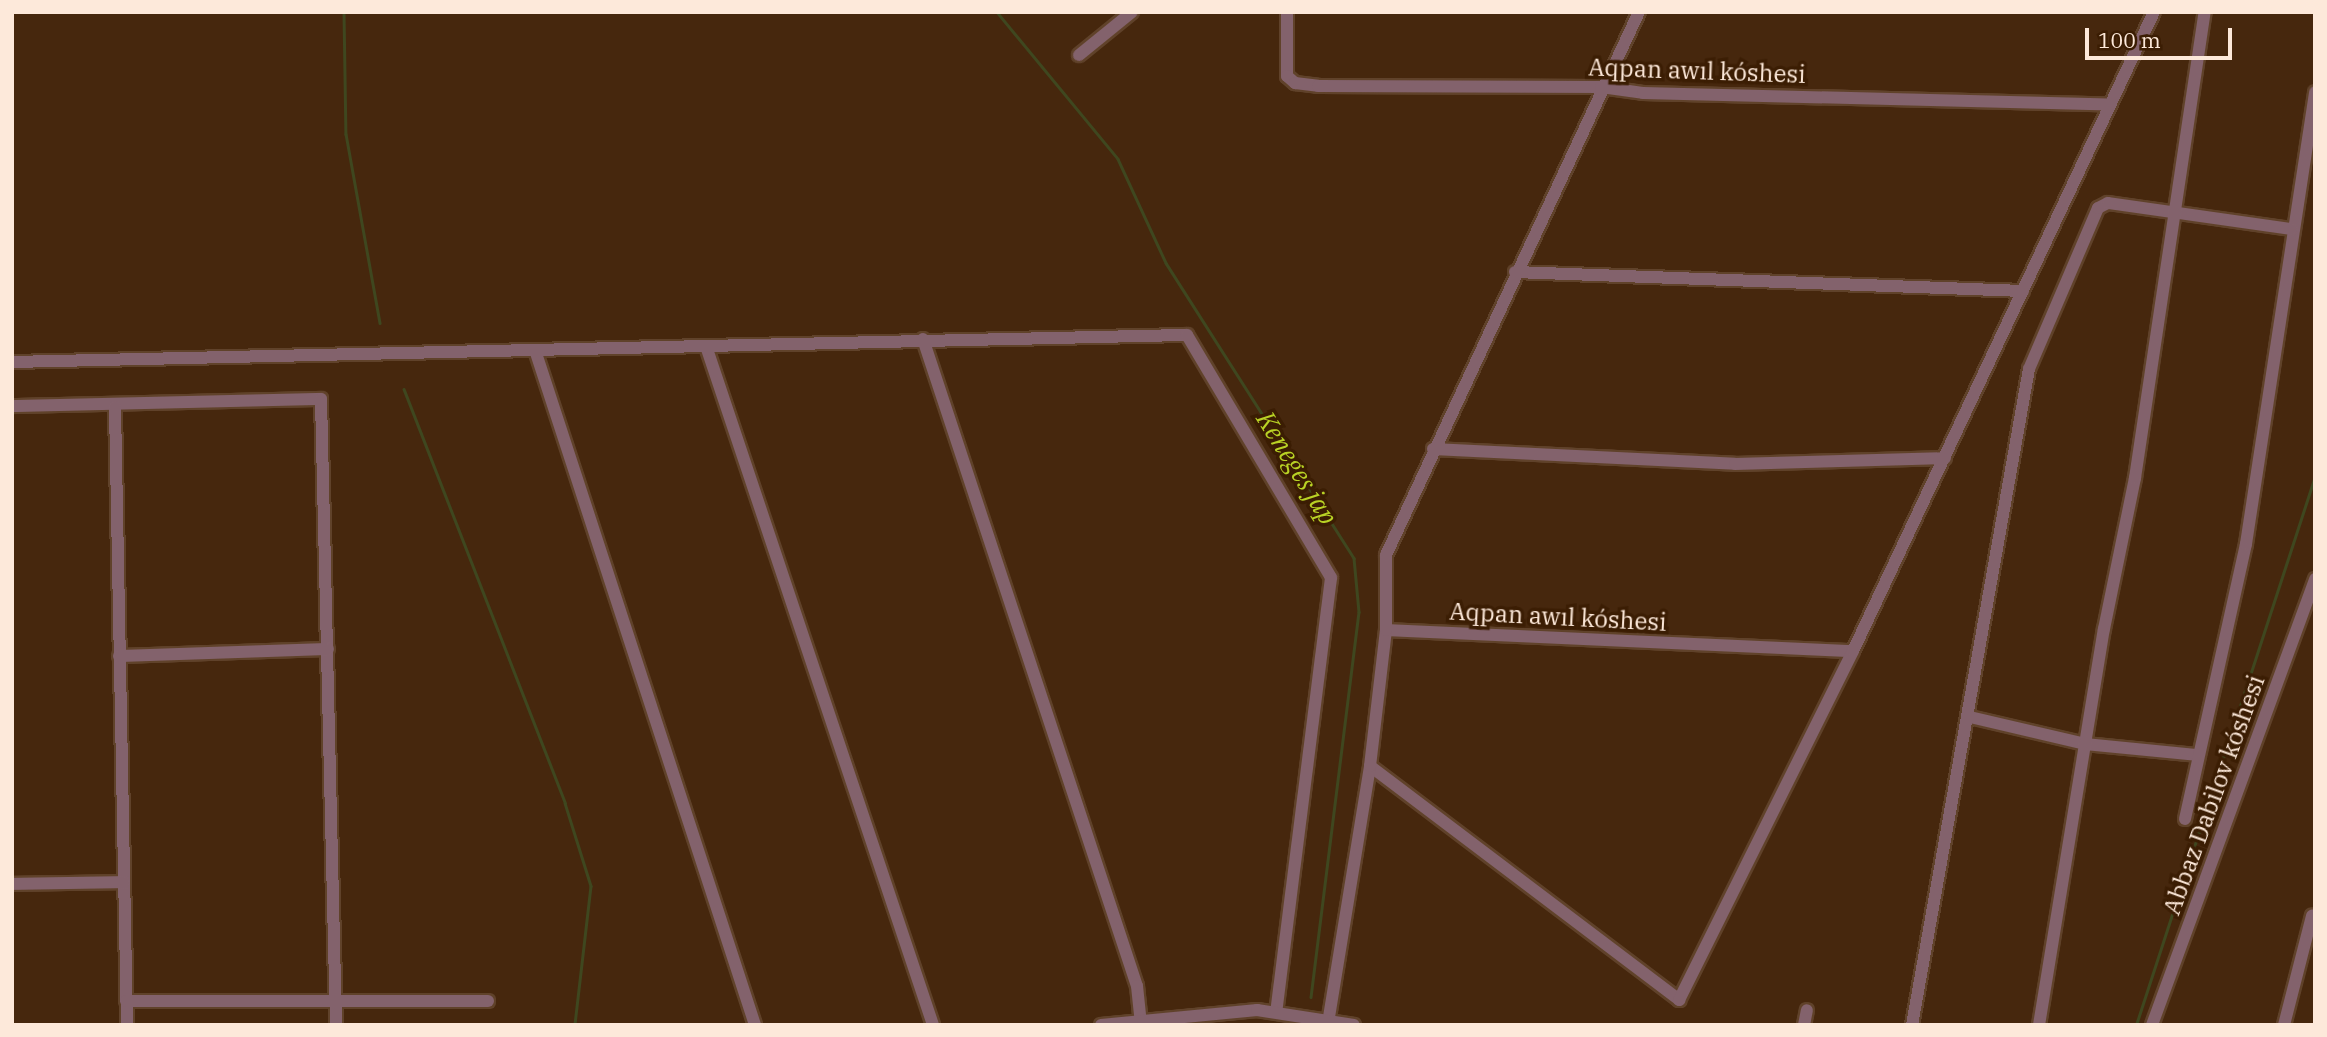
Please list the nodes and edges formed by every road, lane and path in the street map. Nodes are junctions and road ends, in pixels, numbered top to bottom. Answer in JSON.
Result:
{"nodes":[{"id":1,"x":1132,"y":12,"type":"edge"},
{"id":2,"x":1287,"y":12,"type":"edge"},
{"id":3,"x":1639,"y":12,"type":"edge"},
{"id":4,"x":2154,"y":12,"type":"edge"},
{"id":5,"x":2205,"y":12,"type":"edge"},
{"id":6,"x":1079,"y":55,"type":"dead end"},
{"id":7,"x":1601,"y":87,"type":"junction"},
{"id":8,"x":2315,"y":92,"type":"edge"},
{"id":9,"x":2109,"y":104,"type":"junction"},
{"id":10,"x":2175,"y":211,"type":"junction"},
{"id":11,"x":2291,"y":229,"type":"junction"},
{"id":12,"x":1515,"y":272,"type":"junction"},
{"id":13,"x":2023,"y":291,"type":"junction"},
{"id":14,"x":922,"y":339,"type":"junction"},
{"id":15,"x":706,"y":346,"type":"junction"},
{"id":16,"x":536,"y":353,"type":"junction"},
{"id":17,"x":12,"y":362,"type":"edge"},
{"id":18,"x":12,"y":406,"type":"edge"},
{"id":19,"x":115,"y":407,"type":"junction"},
{"id":20,"x":1433,"y":450,"type":"junction"},
{"id":21,"x":1945,"y":458,"type":"junction"},
{"id":22,"x":2315,"y":579,"type":"edge"},
{"id":23,"x":1386,"y":630,"type":"junction"},
{"id":24,"x":328,"y":649,"type":"junction"},
{"id":25,"x":1853,"y":651,"type":"junction"},
{"id":26,"x":119,"y":656,"type":"junction"},
{"id":27,"x":1970,"y":718,"type":"junction"},
{"id":28,"x":2085,"y":744,"type":"junction"},
{"id":29,"x":2198,"y":755,"type":"junction"},
{"id":30,"x":1370,"y":766,"type":"junction"},
{"id":31,"x":2185,"y":820,"type":"dead end"},
{"id":32,"x":124,"y":882,"type":"junction"},
{"id":33,"x":12,"y":884,"type":"edge"},
{"id":34,"x":2312,"y":916,"type":"dead end"},
{"id":35,"x":127,"y":1001,"type":"junction"},
{"id":36,"x":488,"y":1001,"type":"dead end"},
{"id":37,"x":334,"y":1003,"type":"junction"},
{"id":38,"x":1807,"y":1010,"type":"dead end"},
{"id":39,"x":1276,"y":1012,"type":"junction"},
{"id":40,"x":1140,"y":1017,"type":"junction"},
{"id":41,"x":1329,"y":1017,"type":"junction"},
{"id":42,"x":127,"y":1025,"type":"edge"},
{"id":43,"x":335,"y":1025,"type":"edge"},
{"id":44,"x":755,"y":1025,"type":"edge"},
{"id":45,"x":933,"y":1025,"type":"edge"},
{"id":46,"x":1101,"y":1025,"type":"edge"},
{"id":47,"x":1354,"y":1025,"type":"edge"},
{"id":48,"x":1804,"y":1025,"type":"edge"},
{"id":49,"x":1912,"y":1025,"type":"edge"},
{"id":50,"x":2039,"y":1025,"type":"edge"},
{"id":51,"x":2152,"y":1025,"type":"edge"},
{"id":52,"x":2284,"y":1025,"type":"edge"}],
"edges":[{"from":1,"to":6,"type":"street"},
{"from":2,"to":7,"type":"street","name":"Aqpan awıl kóshesi"},
{"from":3,"to":7,"type":"street"},
{"from":4,"to":9,"type":"street"},
{"from":5,"to":10,"type":"street"},
{"from":7,"to":9,"type":"street","name":"Aqpan awıl kóshesi"},
{"from":7,"to":12,"type":"street"},
{"from":8,"to":11,"type":"street"},
{"from":9,"to":13,"type":"street"},
{"from":10,"to":11,"type":"street"},
{"from":10,"to":27,"type":"street"},
{"from":10,"to":28,"type":"street"},
{"from":11,"to":29,"type":"street"},
{"from":12,"to":13,"type":"street"},
{"from":12,"to":20,"type":"street"},
{"from":13,"to":21,"type":"street"},
{"from":14,"to":15,"type":"street"},
{"from":14,"to":39,"type":"street"},
{"from":14,"to":40,"type":"street"},
{"from":15,"to":16,"type":"street"},
{"from":15,"to":45,"type":"street"},
{"from":16,"to":17,"type":"street"},
{"from":16,"to":44,"type":"street"},
{"from":18,"to":19,"type":"street"},
{"from":19,"to":24,"type":"street"},
{"from":19,"to":26,"type":"street"},
{"from":20,"to":21,"type":"street"},
{"from":20,"to":23,"type":"street"},
{"from":21,"to":25,"type":"street"},
{"from":22,"to":51,"type":"street","name":"Abbaz Dabilov kóshesi"},
{"from":23,"to":25,"type":"street","name":"Aqpan awıl kóshesi"},
{"from":23,"to":30,"type":"street"},
{"from":24,"to":26,"type":"street"},
{"from":24,"to":37,"type":"street"},
{"from":25,"to":30,"type":"street"},
{"from":26,"to":32,"type":"street"},
{"from":27,"to":28,"type":"street"},
{"from":27,"to":49,"type":"street"},
{"from":28,"to":29,"type":"street"},
{"from":28,"to":50,"type":"street"},
{"from":29,"to":31,"type":"street"},
{"from":30,"to":41,"type":"street"},
{"from":32,"to":33,"type":"street"},
{"from":32,"to":35,"type":"street"},
{"from":34,"to":52,"type":"street"},
{"from":35,"to":37,"type":"street"},
{"from":35,"to":42,"type":"street"},
{"from":36,"to":37,"type":"street"},
{"from":37,"to":43,"type":"street"},
{"from":38,"to":48,"type":"street"},
{"from":39,"to":40,"type":"street"},
{"from":39,"to":41,"type":"street"},
{"from":40,"to":46,"type":"street"},
{"from":41,"to":47,"type":"street"}]}
